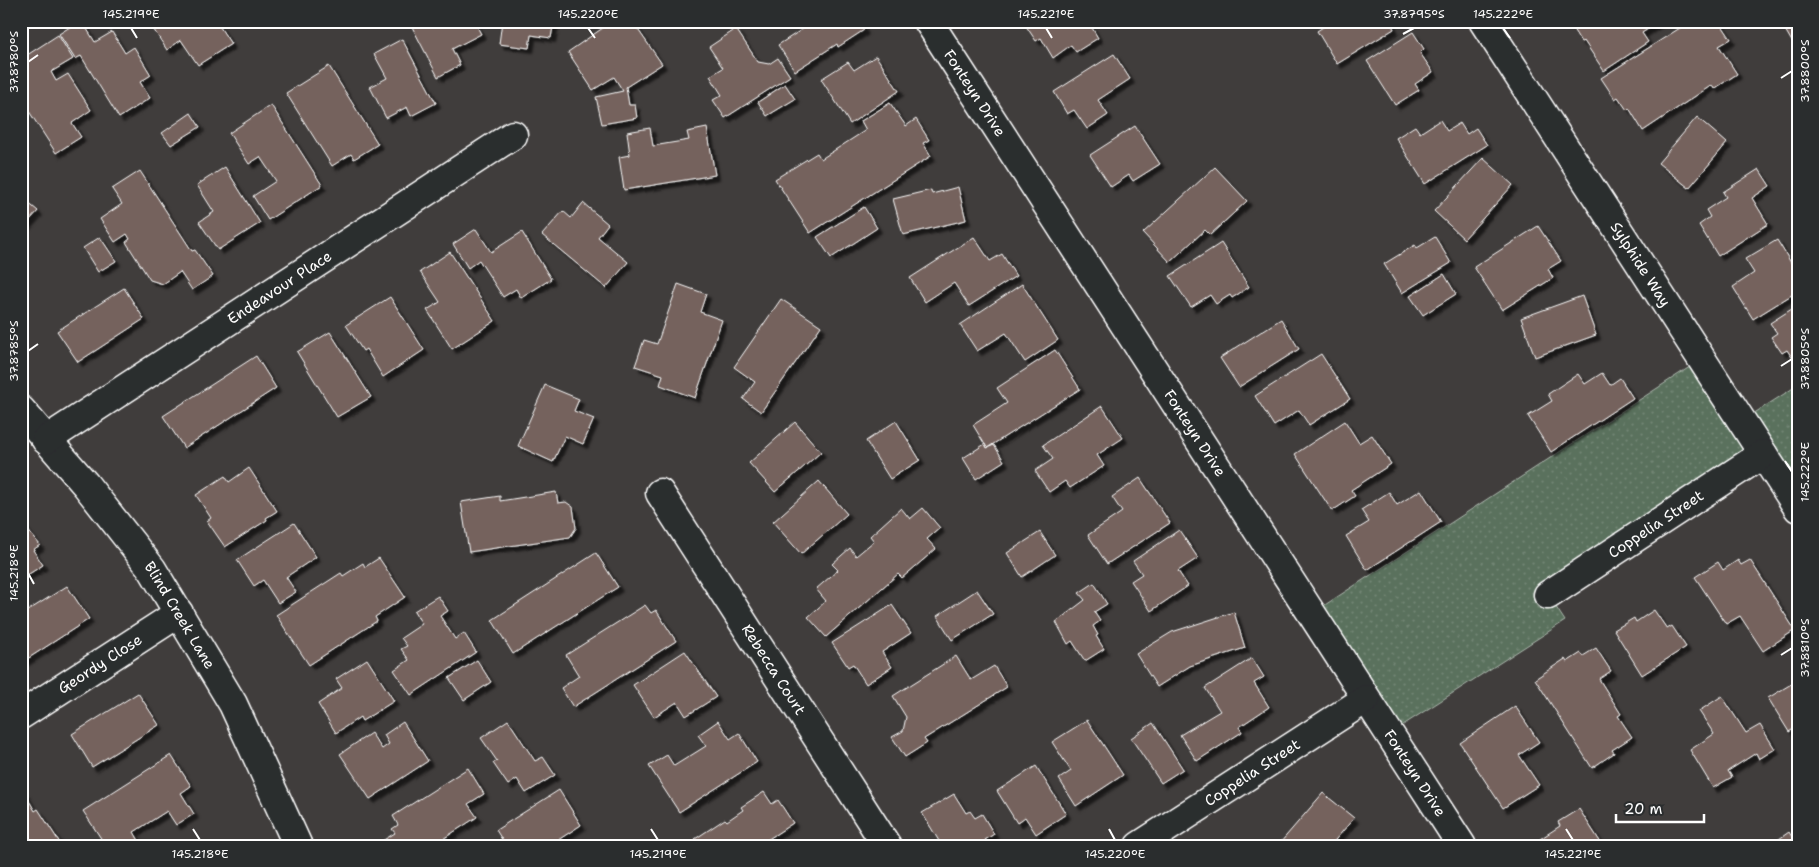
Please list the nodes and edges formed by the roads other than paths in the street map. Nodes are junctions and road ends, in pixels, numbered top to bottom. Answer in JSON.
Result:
{"nodes":[{"id":1,"x":928,"y":21,"type":"edge"},
{"id":2,"x":1483,"y":21,"type":"edge"},
{"id":3,"x":513,"y":135,"type":"dead end"},
{"id":4,"x":21,"y":410,"type":"edge"},
{"id":5,"x":46,"y":440,"type":"junction"},
{"id":6,"x":1763,"y":454,"type":"junction"},
{"id":7,"x":660,"y":493,"type":"dead end"},
{"id":8,"x":1798,"y":508,"type":"edge"},
{"id":9,"x":1548,"y":595,"type":"dead end"},
{"id":10,"x":179,"y":613,"type":"junction"},
{"id":11,"x":1366,"y":699,"type":"junction"},
{"id":12,"x":21,"y":715,"type":"edge"},
{"id":13,"x":298,"y":846,"type":"edge"},
{"id":14,"x":887,"y":846,"type":"edge"},
{"id":15,"x":1139,"y":846,"type":"edge"},
{"id":16,"x":1462,"y":846,"type":"edge"}],
"edges":[{"from":1,"to":11,"type":"street","name":"Fonteyn Drive"},
{"from":2,"to":6,"type":"street","name":"Sylphide Way"},
{"from":3,"to":5,"type":"street","name":"Endeavour Place"},
{"from":4,"to":5,"type":"street","name":"Blind Creek Lane"},
{"from":5,"to":10,"type":"street","name":"Blind Creek Lane"},
{"from":6,"to":8,"type":"street","name":"Sylphide Way"},
{"from":6,"to":9,"type":"street","name":"Coppelia Street"},
{"from":7,"to":14,"type":"street","name":"Rebecca Court"},
{"from":10,"to":12,"type":"street","name":"Geordy Close"},
{"from":10,"to":13,"type":"street","name":"Blind Creek Lane"},
{"from":11,"to":15,"type":"street","name":"Coppelia Street"},
{"from":11,"to":16,"type":"street","name":"Fonteyn Drive"}]}
